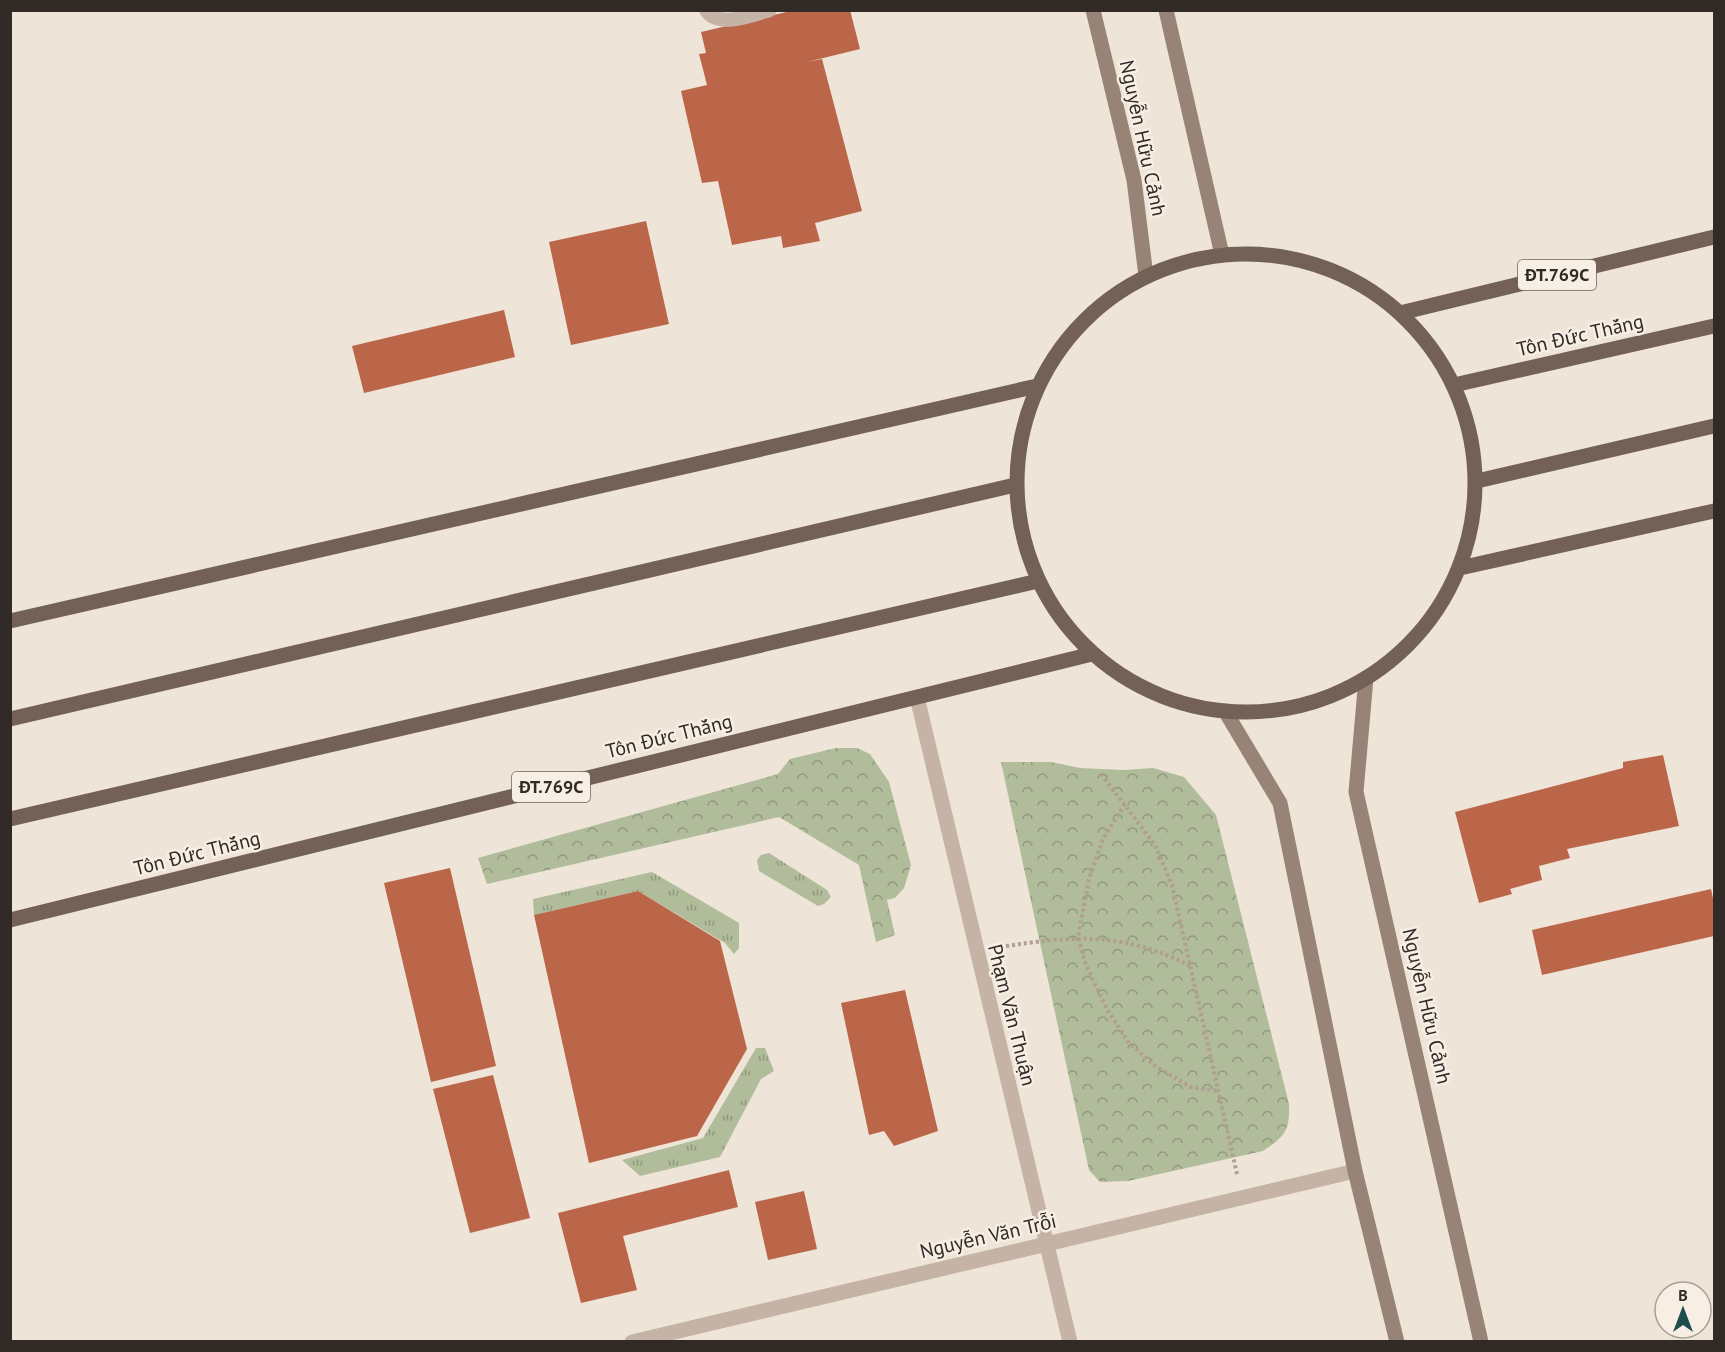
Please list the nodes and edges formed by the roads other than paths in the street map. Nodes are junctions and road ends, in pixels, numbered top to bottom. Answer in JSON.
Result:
{"nodes":[{"id":1,"x":706,"y":10,"type":"edge"},
{"id":2,"x":770,"y":10,"type":"edge"},
{"id":3,"x":1093,"y":10,"type":"edge"},
{"id":4,"x":1166,"y":10,"type":"edge"},
{"id":5,"x":1714,"y":237,"type":"edge"},
{"id":6,"x":1222,"y":255,"type":"junction"},
{"id":7,"x":1146,"y":276,"type":"junction"},
{"id":8,"x":1401,"y":313,"type":"junction"},
{"id":9,"x":1714,"y":326,"type":"edge"},
{"id":10,"x":1454,"y":385,"type":"junction"},
{"id":11,"x":1037,"y":386,"type":"junction"},
{"id":12,"x":1714,"y":426,"type":"edge"},
{"id":13,"x":1477,"y":481,"type":"junction"},
{"id":14,"x":1015,"y":485,"type":"junction"},
{"id":15,"x":1714,"y":511,"type":"edge"},
{"id":16,"x":1460,"y":568,"type":"junction"},
{"id":17,"x":1038,"y":582,"type":"junction"},
{"id":18,"x":10,"y":621,"type":"edge"},
{"id":19,"x":1092,"y":654,"type":"junction"},
{"id":20,"x":1366,"y":678,"type":"junction"},
{"id":21,"x":917,"y":697,"type":"junction"},
{"id":22,"x":1225,"y":711,"type":"junction"},
{"id":23,"x":10,"y":719,"type":"edge"},
{"id":24,"x":10,"y":819,"type":"edge"},
{"id":25,"x":10,"y":920,"type":"edge"},
{"id":26,"x":1355,"y":1171,"type":"junction"},
{"id":27,"x":1047,"y":1243,"type":"junction"},
{"id":28,"x":632,"y":1341,"type":"edge"},
{"id":29,"x":1070,"y":1341,"type":"edge"},
{"id":30,"x":1397,"y":1341,"type":"edge"},
{"id":31,"x":1481,"y":1341,"type":"edge"}],
"edges":[{"from":1,"to":2,"type":"lane"},
{"from":3,"to":7,"type":"street","name":"Nguyễn Hữu Cảnh"},
{"from":4,"to":6,"type":"street"},
{"from":5,"to":8,"type":"main road","number":"ĐT.769C"},
{"from":6,"to":7,"type":"main road"},
{"from":6,"to":8,"type":"main road"},
{"from":7,"to":11,"type":"main road"},
{"from":8,"to":10,"type":"main road"},
{"from":9,"to":10,"type":"main road","name":"Tôn Đức Thắng"},
{"from":10,"to":13,"type":"main road"},
{"from":11,"to":14,"type":"main road"},
{"from":11,"to":18,"type":"main road"},
{"from":12,"to":13,"type":"main road"},
{"from":13,"to":16,"type":"main road"},
{"from":14,"to":17,"type":"main road"},
{"from":14,"to":23,"type":"main road"},
{"from":15,"to":16,"type":"main road"},
{"from":16,"to":20,"type":"main road"},
{"from":17,"to":19,"type":"main road"},
{"from":17,"to":24,"type":"main road"},
{"from":19,"to":21,"type":"main road","name":"Tôn Đức Thắng","number":"ĐT.769C"},
{"from":19,"to":22,"type":"main road"},
{"from":20,"to":22,"type":"main road"},
{"from":20,"to":31,"type":"street","name":"Nguyễn Hữu Cảnh"},
{"from":21,"to":25,"type":"main road","name":"Tôn Đức Thắng","number":"ĐT.769C"},
{"from":21,"to":27,"type":"street","name":"Phạm Văn Thuận"},
{"from":22,"to":26,"type":"street"},
{"from":26,"to":27,"type":"street","name":"Nguyễn Văn Trỗi"},
{"from":26,"to":30,"type":"street"},
{"from":27,"to":28,"type":"street","name":"Nguyễn Văn Trỗi"},
{"from":27,"to":29,"type":"street","name":"Phạm Văn Thuận"}]}
